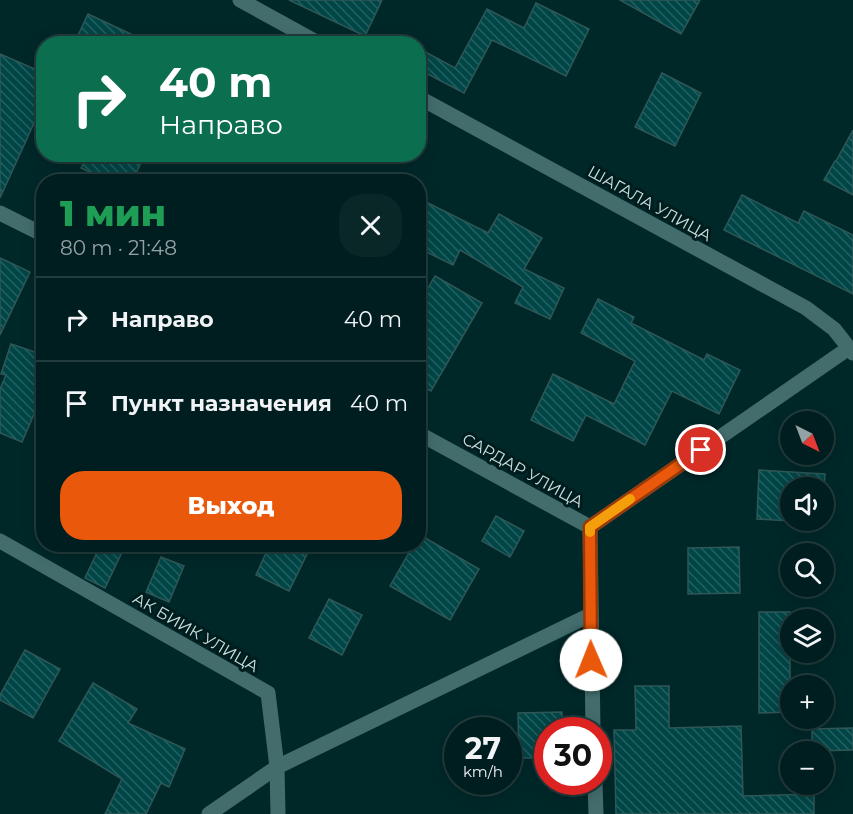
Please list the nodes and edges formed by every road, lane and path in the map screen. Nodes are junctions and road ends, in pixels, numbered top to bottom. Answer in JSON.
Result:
{"nodes":[{"id":1,"x":240,"y":0,"type":"edge"},
{"id":2,"x":305,"y":36,"type":"edge"},
{"id":3,"x":426,"y":101,"type":"edge"},
{"id":4,"x":0,"y":213,"type":"edge"},
{"id":5,"x":36,"y":231,"type":"edge"},
{"id":6,"x":851,"y":351,"type":"edge"},
{"id":7,"x":426,"y":437,"type":"edge"},
{"id":8,"x":590,"y":527,"type":"junction"},
{"id":9,"x":0,"y":541,"type":"edge"},
{"id":10,"x":591,"y":615,"type":"junction"},
{"id":11,"x":593,"y":717,"type":"edge"},
{"id":12,"x":277,"y":767,"type":"junction"},
{"id":13,"x":595,"y":795,"type":"edge"},
{"id":14,"x":209,"y":814,"type":"edge"},
{"id":15,"x":278,"y":814,"type":"edge"},
{"id":16,"x":596,"y":814,"type":"edge"}],
"edges":[{"from":1,"to":2,"type":"street"},
{"from":3,"to":6,"type":"street","name":"ШАГАЛА УЛИЦА"},
{"from":4,"to":5,"type":"street"},
{"from":6,"to":8,"type":"street"},
{"from":7,"to":8,"type":"street","name":"САРДАР УЛИЦА"},
{"from":8,"to":10,"type":"street","name":"САРДАР УЛИЦА"},
{"from":9,"to":12,"type":"street","name":"АК БИИК УЛИЦА"},
{"from":10,"to":11,"type":"street","name":"САРДАР УЛИЦА"},
{"from":10,"to":12,"type":"street"},
{"from":12,"to":14,"type":"street"},
{"from":12,"to":15,"type":"street","name":"АК БИИК УЛИЦА"},
{"from":13,"to":16,"type":"street"}]}
